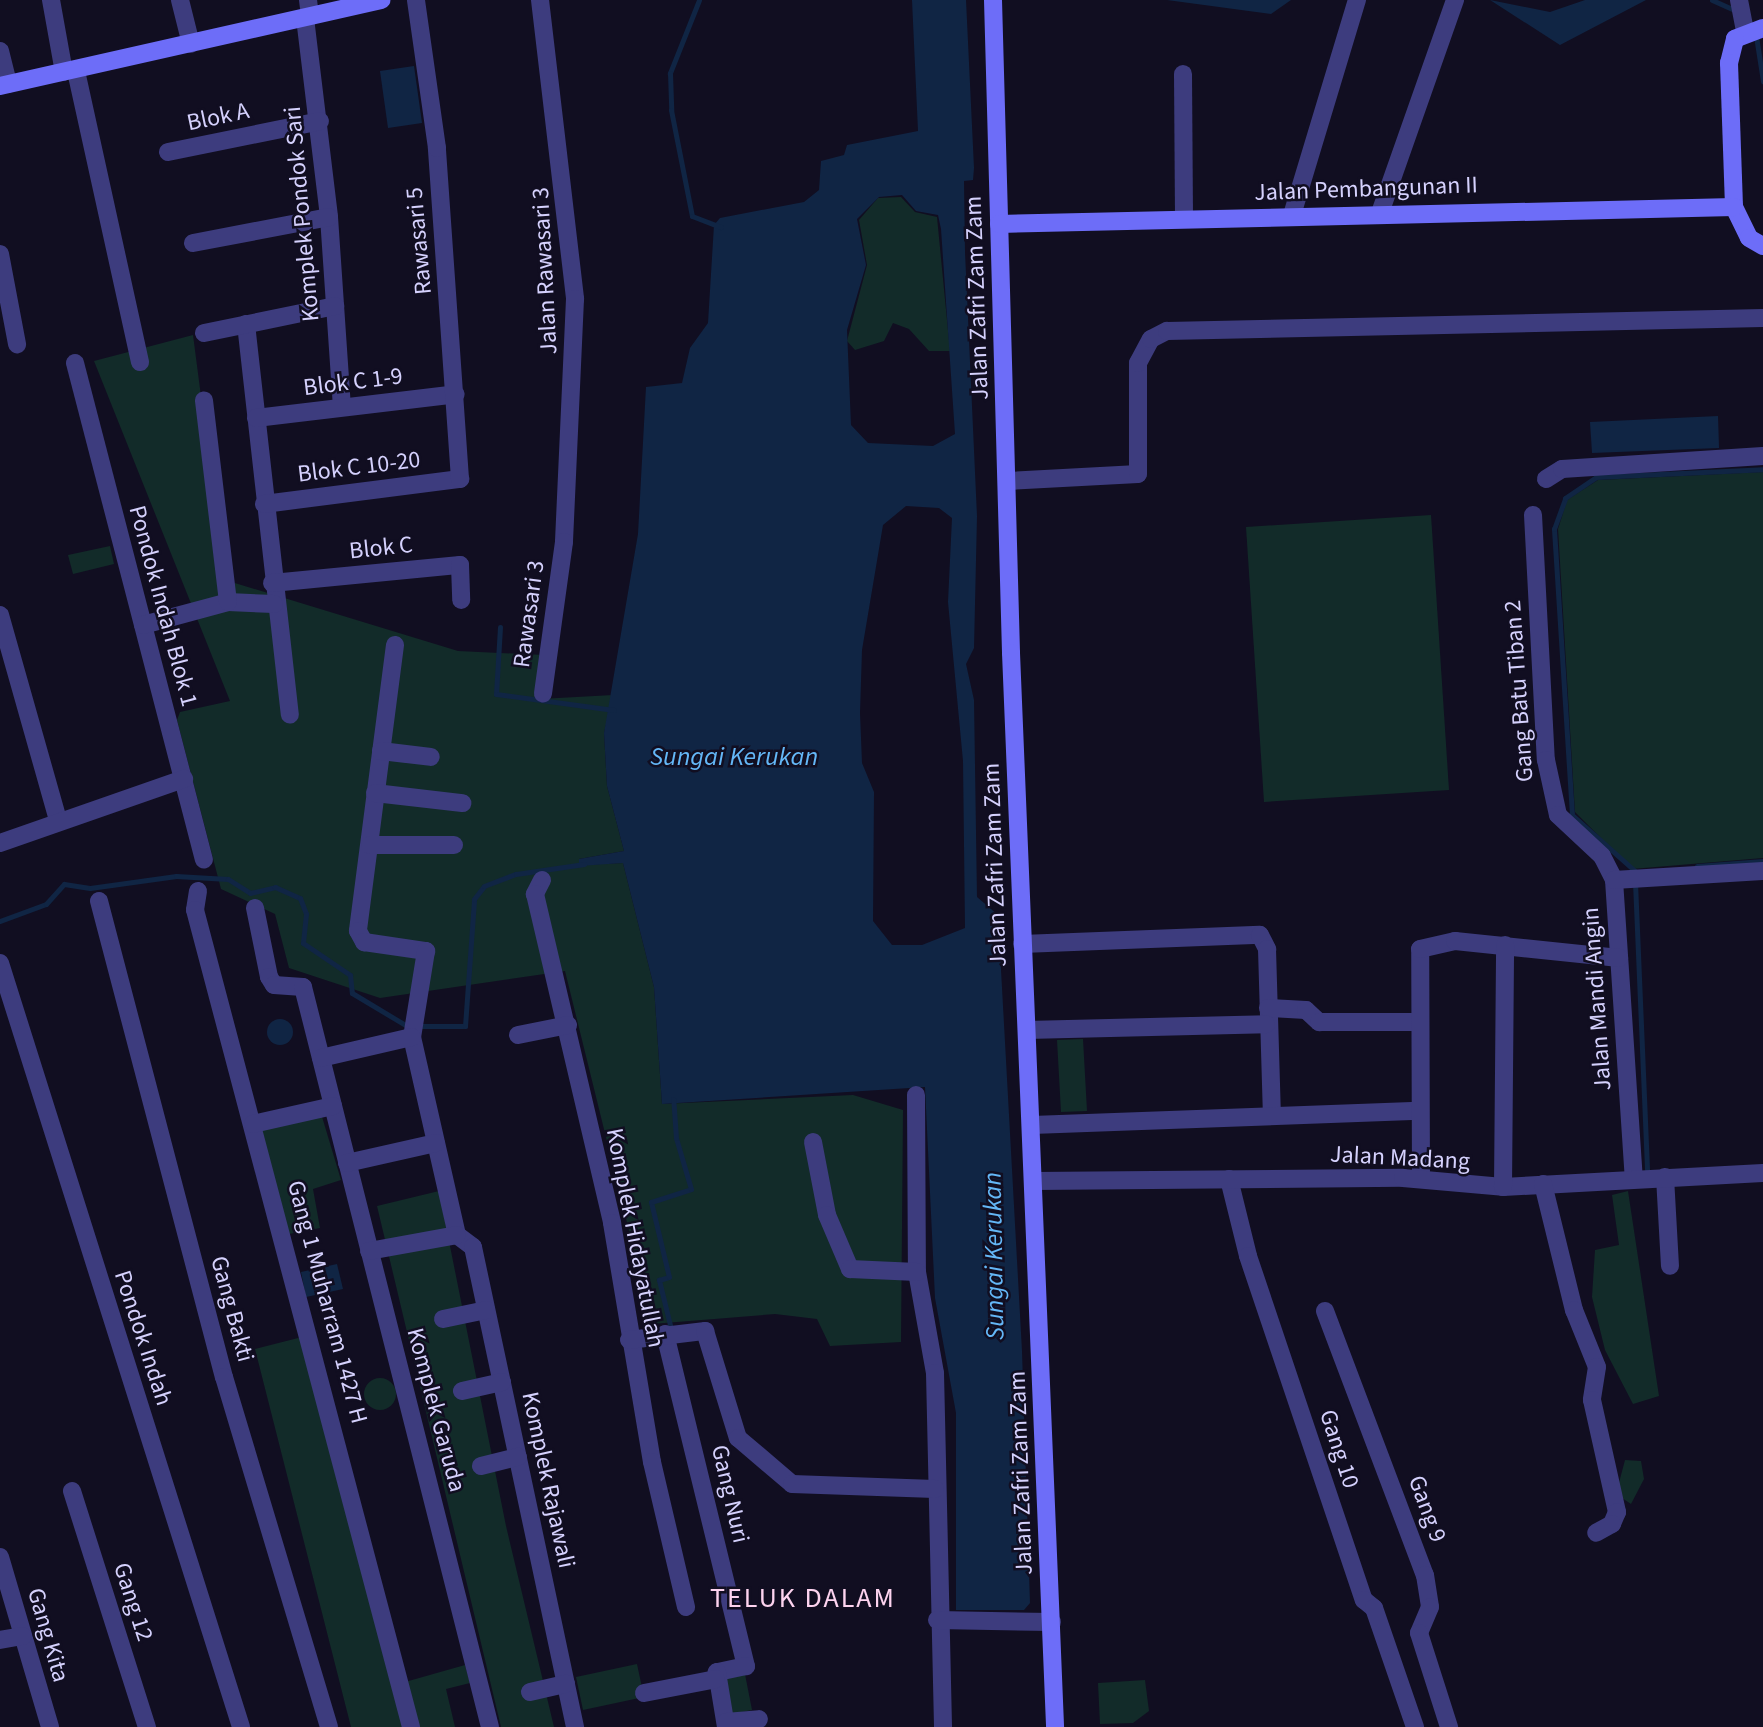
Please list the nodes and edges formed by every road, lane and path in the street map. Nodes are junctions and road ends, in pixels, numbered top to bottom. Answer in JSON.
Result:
{"nodes":[{"id":1,"x":51,"y":0,"type":"edge"},
{"id":2,"x":180,"y":0,"type":"edge"},
{"id":3,"x":381,"y":0,"type":"edge"},
{"id":4,"x":416,"y":0,"type":"edge"},
{"id":5,"x":540,"y":0,"type":"edge"},
{"id":6,"x":993,"y":0,"type":"edge"},
{"id":7,"x":1357,"y":0,"type":"edge"},
{"id":8,"x":1455,"y":0,"type":"edge"},
{"id":9,"x":1739,"y":0,"type":"edge"},
{"id":10,"x":308,"y":11,"type":"edge"},
{"id":11,"x":1752,"y":27,"type":"edge"},
{"id":12,"x":191,"y":44,"type":"junction"},
{"id":13,"x":0,"y":51,"type":"edge"},
{"id":14,"x":70,"y":72,"type":"junction"},
{"id":15,"x":1183,"y":74,"type":"dead end"},
{"id":16,"x":4,"y":85,"type":"edge"},
{"id":17,"x":320,"y":121,"type":"junction"},
{"id":18,"x":168,"y":152,"type":"dead end"},
{"id":19,"x":1734,"y":207,"type":"junction"},
{"id":20,"x":1380,"y":213,"type":"junction"},
{"id":21,"x":1292,"y":215,"type":"junction"},
{"id":22,"x":329,"y":217,"type":"junction"},
{"id":23,"x":1184,"y":219,"type":"junction"},
{"id":24,"x":999,"y":224,"type":"junction"},
{"id":25,"x":193,"y":243,"type":"dead end"},
{"id":26,"x":1763,"y":246,"type":"edge"},
{"id":27,"x":0,"y":254,"type":"edge"},
{"id":28,"x":335,"y":306,"type":"junction"},
{"id":29,"x":1763,"y":318,"type":"edge"},
{"id":30,"x":246,"y":324,"type":"junction"},
{"id":31,"x":204,"y":333,"type":"dead end"},
{"id":32,"x":17,"y":344,"type":"dead end"},
{"id":33,"x":140,"y":362,"type":"dead end"},
{"id":34,"x":75,"y":363,"type":"dead end"},
{"id":35,"x":456,"y":394,"type":"junction"},
{"id":36,"x":204,"y":400,"type":"dead end"},
{"id":37,"x":342,"y":407,"type":"junction"},
{"id":38,"x":256,"y":418,"type":"junction"},
{"id":39,"x":1763,"y":456,"type":"edge"},
{"id":40,"x":1546,"y":478,"type":"dead end"},
{"id":41,"x":460,"y":479,"type":"joint"},
{"id":42,"x":1007,"y":481,"type":"junction"},
{"id":43,"x":264,"y":504,"type":"junction"},
{"id":44,"x":1534,"y":515,"type":"dead end"},
{"id":45,"x":564,"y":542,"type":"joint"},
{"id":46,"x":272,"y":583,"type":"junction"},
{"id":47,"x":461,"y":600,"type":"dead end"},
{"id":48,"x":228,"y":603,"type":"junction"},
{"id":49,"x":274,"y":604,"type":"junction"},
{"id":50,"x":0,"y":615,"type":"edge"},
{"id":51,"x":143,"y":625,"type":"junction"},
{"id":52,"x":395,"y":645,"type":"dead end"},
{"id":53,"x":543,"y":694,"type":"dead end"},
{"id":54,"x":290,"y":715,"type":"dead end"},
{"id":55,"x":381,"y":751,"type":"junction"},
{"id":56,"x":431,"y":757,"type":"dead end"},
{"id":57,"x":184,"y":779,"type":"junction"},
{"id":58,"x":375,"y":793,"type":"junction"},
{"id":59,"x":462,"y":803,"type":"dead end"},
{"id":60,"x":58,"y":820,"type":"junction"},
{"id":61,"x":0,"y":843,"type":"edge"},
{"id":62,"x":370,"y":845,"type":"junction"},
{"id":63,"x":454,"y":845,"type":"dead end"},
{"id":64,"x":204,"y":860,"type":"dead end"},
{"id":65,"x":1763,"y":871,"type":"edge"},
{"id":66,"x":542,"y":880,"type":"dead end"},
{"id":67,"x":1614,"y":880,"type":"junction"},
{"id":68,"x":198,"y":891,"type":"dead end"},
{"id":69,"x":99,"y":901,"type":"dead end"},
{"id":70,"x":255,"y":908,"type":"dead end"},
{"id":71,"x":1023,"y":944,"type":"junction"},
{"id":72,"x":1505,"y":945,"type":"junction"},
{"id":73,"x":1619,"y":958,"type":"junction"},
{"id":74,"x":0,"y":963,"type":"edge"},
{"id":75,"x":1267,"y":1016,"type":"junction"},
{"id":76,"x":1416,"y":1022,"type":"junction"},
{"id":77,"x":568,"y":1024,"type":"junction"},
{"id":78,"x":415,"y":1030,"type":"junction"},
{"id":79,"x":1027,"y":1030,"type":"junction"},
{"id":80,"x":518,"y":1035,"type":"dead end"},
{"id":81,"x":321,"y":1058,"type":"junction"},
{"id":82,"x":916,"y":1095,"type":"dead end"},
{"id":83,"x":333,"y":1106,"type":"junction"},
{"id":84,"x":1419,"y":1111,"type":"junction"},
{"id":85,"x":1272,"y":1113,"type":"junction"},
{"id":86,"x":253,"y":1124,"type":"junction"},
{"id":87,"x":1032,"y":1125,"type":"junction"},
{"id":88,"x":813,"y":1142,"type":"dead end"},
{"id":89,"x":436,"y":1143,"type":"junction"},
{"id":90,"x":347,"y":1163,"type":"junction"},
{"id":91,"x":1763,"y":1173,"type":"edge"},
{"id":92,"x":1665,"y":1177,"type":"junction"},
{"id":93,"x":1634,"y":1178,"type":"junction"},
{"id":94,"x":1229,"y":1179,"type":"junction"},
{"id":95,"x":1421,"y":1179,"type":"junction"},
{"id":96,"x":1034,"y":1181,"type":"junction"},
{"id":97,"x":1543,"y":1184,"type":"junction"},
{"id":98,"x":1503,"y":1187,"type":"junction"},
{"id":99,"x":463,"y":1240,"type":"junction"},
{"id":100,"x":369,"y":1251,"type":"junction"},
{"id":101,"x":1670,"y":1266,"type":"dead end"},
{"id":102,"x":917,"y":1272,"type":"junction"},
{"id":103,"x":486,"y":1310,"type":"junction"},
{"id":104,"x":1325,"y":1311,"type":"dead end"},
{"id":105,"x":443,"y":1319,"type":"dead end"},
{"id":106,"x":671,"y":1332,"type":"junction"},
{"id":107,"x":629,"y":1340,"type":"junction"},
{"id":108,"x":502,"y":1382,"type":"junction"},
{"id":109,"x":462,"y":1391,"type":"dead end"},
{"id":110,"x":518,"y":1457,"type":"junction"},
{"id":111,"x":481,"y":1466,"type":"dead end"},
{"id":112,"x":935,"y":1489,"type":"junction"},
{"id":113,"x":72,"y":1491,"type":"dead end"},
{"id":114,"x":1596,"y":1533,"type":"dead end"},
{"id":115,"x":0,"y":1557,"type":"edge"},
{"id":116,"x":686,"y":1607,"type":"dead end"},
{"id":117,"x":937,"y":1620,"type":"junction"},
{"id":118,"x":1052,"y":1622,"type":"junction"},
{"id":119,"x":23,"y":1636,"type":"junction"},
{"id":120,"x":0,"y":1640,"type":"edge"},
{"id":121,"x":716,"y":1679,"type":"junction"},
{"id":122,"x":566,"y":1684,"type":"junction"},
{"id":123,"x":530,"y":1692,"type":"dead end"},
{"id":124,"x":644,"y":1693,"type":"dead end"},
{"id":125,"x":759,"y":1718,"type":"dead end"},
{"id":126,"x":726,"y":1725,"type":"edge"},
{"id":127,"x":50,"y":1727,"type":"edge"},
{"id":128,"x":147,"y":1727,"type":"edge"},
{"id":129,"x":241,"y":1727,"type":"edge"},
{"id":130,"x":329,"y":1727,"type":"edge"},
{"id":131,"x":411,"y":1727,"type":"edge"},
{"id":132,"x":490,"y":1727,"type":"edge"},
{"id":133,"x":575,"y":1727,"type":"edge"},
{"id":134,"x":943,"y":1727,"type":"edge"},
{"id":135,"x":1055,"y":1727,"type":"edge"},
{"id":136,"x":1415,"y":1727,"type":"edge"},
{"id":137,"x":1449,"y":1727,"type":"edge"}],
"edges":[{"from":1,"to":14,"type":"street"},
{"from":2,"to":12,"type":"street"},
{"from":3,"to":10,"type":"main road"},
{"from":4,"to":35,"type":"street","name":"Rawasari 5"},
{"from":5,"to":45,"type":"street","name":"Jalan Rawasari 3"},
{"from":6,"to":24,"type":"main road","name":"Jalan Zafri Zam Zam"},
{"from":7,"to":21,"type":"street"},
{"from":8,"to":20,"type":"street"},
{"from":9,"to":11,"type":"street"},
{"from":10,"to":12,"type":"main road"},
{"from":10,"to":17,"type":"street","name":"Komplek Pondok Sari"},
{"from":11,"to":19,"type":"main road"},
{"from":12,"to":14,"type":"main road"},
{"from":13,"to":16,"type":"street"},
{"from":14,"to":16,"type":"main road"},
{"from":14,"to":33,"type":"street"},
{"from":15,"to":23,"type":"street"},
{"from":17,"to":18,"type":"street","name":"Blok A"},
{"from":17,"to":22,"type":"street","name":"Komplek Pondok Sari"},
{"from":19,"to":20,"type":"main road","name":"Jalan Pembangunan II"},
{"from":19,"to":26,"type":"main road"},
{"from":20,"to":21,"type":"main road","name":"Jalan Pembangunan II"},
{"from":21,"to":23,"type":"main road","name":"Jalan Pembangunan II"},
{"from":22,"to":25,"type":"street"},
{"from":22,"to":28,"type":"street","name":"Komplek Pondok Sari"},
{"from":23,"to":24,"type":"main road","name":"Jalan Pembangunan II"},
{"from":24,"to":42,"type":"main road","name":"Jalan Zafri Zam Zam"},
{"from":27,"to":32,"type":"street"},
{"from":28,"to":30,"type":"street"},
{"from":28,"to":37,"type":"street","name":"Komplek Pondok Sari"},
{"from":29,"to":42,"type":"street"},
{"from":30,"to":31,"type":"street"},
{"from":30,"to":38,"type":"street"},
{"from":34,"to":51,"type":"street","name":"Pondok Indah Blok 1"},
{"from":35,"to":37,"type":"street","name":"Blok C 1-9"},
{"from":35,"to":41,"type":"street","name":"Rawasari 5"},
{"from":36,"to":48,"type":"street"},
{"from":37,"to":38,"type":"street","name":"Blok C 1-9"},
{"from":38,"to":43,"type":"street"},
{"from":39,"to":40,"type":"street"},
{"from":41,"to":43,"type":"street","name":"Blok C 10-20"},
{"from":42,"to":71,"type":"main road","name":"Jalan Zafri Zam Zam"},
{"from":43,"to":46,"type":"street"},
{"from":44,"to":67,"type":"street","name":"Gang Batu Tiban 2"},
{"from":45,"to":53,"type":"street","name":"Rawasari 3"},
{"from":46,"to":47,"type":"street","name":"Blok C"},
{"from":46,"to":49,"type":"street"},
{"from":48,"to":49,"type":"street"},
{"from":48,"to":51,"type":"street"},
{"from":49,"to":54,"type":"street"},
{"from":50,"to":60,"type":"street"},
{"from":51,"to":57,"type":"street","name":"Pondok Indah Blok 1"},
{"from":52,"to":55,"type":"street"},
{"from":55,"to":56,"type":"street"},
{"from":55,"to":58,"type":"street"},
{"from":57,"to":60,"type":"street"},
{"from":57,"to":64,"type":"street","name":"Pondok Indah Blok 1"},
{"from":58,"to":59,"type":"street"},
{"from":58,"to":62,"type":"street"},
{"from":60,"to":61,"type":"street"},
{"from":62,"to":63,"type":"street"},
{"from":62,"to":78,"type":"street","name":"Komplek Rajawali"},
{"from":65,"to":67,"type":"street","name":"Jalan Mandi Angin"},
{"from":66,"to":77,"type":"street","name":"Komplek Hidayatullah"},
{"from":67,"to":73,"type":"street","name":"Jalan Mandi Angin"},
{"from":68,"to":86,"type":"street","name":"Gang 1 Muharram 1427 H"},
{"from":69,"to":130,"type":"street","name":"Gang Bakti"},
{"from":70,"to":81,"type":"street","name":"Komplek Garuda"},
{"from":71,"to":75,"type":"street"},
{"from":71,"to":79,"type":"main road","name":"Jalan Zafri Zam Zam"},
{"from":72,"to":73,"type":"street"},
{"from":72,"to":76,"type":"street"},
{"from":72,"to":98,"type":"street"},
{"from":73,"to":93,"type":"street","name":"Jalan Mandi Angin"},
{"from":74,"to":129,"type":"street","name":"Pondok Indah"},
{"from":75,"to":76,"type":"street"},
{"from":75,"to":79,"type":"street"},
{"from":75,"to":85,"type":"street"},
{"from":76,"to":84,"type":"street"},
{"from":77,"to":80,"type":"street"},
{"from":77,"to":107,"type":"street","name":"Komplek Hidayatullah"},
{"from":78,"to":81,"type":"street"},
{"from":78,"to":89,"type":"street","name":"Komplek Rajawali"},
{"from":79,"to":87,"type":"main road","name":"Jalan Zafri Zam Zam"},
{"from":81,"to":83,"type":"street","name":"Komplek Garuda"},
{"from":82,"to":102,"type":"street"},
{"from":83,"to":86,"type":"street"},
{"from":83,"to":90,"type":"street","name":"Komplek Garuda"},
{"from":84,"to":85,"type":"street"},
{"from":84,"to":95,"type":"street"},
{"from":85,"to":87,"type":"street"},
{"from":86,"to":131,"type":"street","name":"Gang 1 Muharram 1427 H"},
{"from":87,"to":96,"type":"main road","name":"Jalan Zafri Zam Zam"},
{"from":88,"to":102,"type":"street"},
{"from":89,"to":90,"type":"street"},
{"from":89,"to":99,"type":"street","name":"Komplek Rajawali"},
{"from":90,"to":100,"type":"street","name":"Komplek Garuda"},
{"from":91,"to":92,"type":"street","name":"Jalan Madang"},
{"from":92,"to":93,"type":"street","name":"Jalan Madang"},
{"from":92,"to":101,"type":"street"},
{"from":93,"to":97,"type":"street","name":"Jalan Madang"},
{"from":94,"to":95,"type":"street","name":"Jalan Madang"},
{"from":94,"to":96,"type":"street","name":"Jalan Madang"},
{"from":94,"to":136,"type":"street","name":"Gang 10"},
{"from":95,"to":98,"type":"street","name":"Jalan Madang"},
{"from":96,"to":118,"type":"main road","name":"Jalan Zafri Zam Zam"},
{"from":97,"to":98,"type":"street","name":"Jalan Madang"},
{"from":97,"to":114,"type":"street"},
{"from":99,"to":100,"type":"street"},
{"from":99,"to":103,"type":"street","name":"Komplek Rajawali"},
{"from":100,"to":132,"type":"street","name":"Komplek Garuda"},
{"from":102,"to":112,"type":"street"},
{"from":103,"to":105,"type":"street"},
{"from":103,"to":108,"type":"street","name":"Komplek Rajawali"},
{"from":104,"to":137,"type":"street","name":"Gang 9"},
{"from":106,"to":107,"type":"street"},
{"from":106,"to":112,"type":"street"},
{"from":106,"to":121,"type":"street","name":"Gang Nuri"},
{"from":107,"to":116,"type":"street","name":"Komplek Hidayatullah"},
{"from":108,"to":109,"type":"street"},
{"from":108,"to":110,"type":"street","name":"Komplek Rajawali"},
{"from":110,"to":111,"type":"street"},
{"from":110,"to":122,"type":"street","name":"Komplek Rajawali"},
{"from":112,"to":117,"type":"street"},
{"from":113,"to":128,"type":"street","name":"Gang 12"},
{"from":115,"to":119,"type":"street","name":"Gang Kita"},
{"from":117,"to":118,"type":"street"},
{"from":117,"to":134,"type":"street"},
{"from":118,"to":135,"type":"main road","name":"Jalan Zafri Zam Zam"},
{"from":119,"to":120,"type":"street"},
{"from":119,"to":127,"type":"street","name":"Gang Kita"},
{"from":121,"to":124,"type":"street"},
{"from":121,"to":126,"type":"street"},
{"from":122,"to":123,"type":"street"},
{"from":122,"to":133,"type":"street","name":"Komplek Rajawali"},
{"from":125,"to":126,"type":"street"}]}
